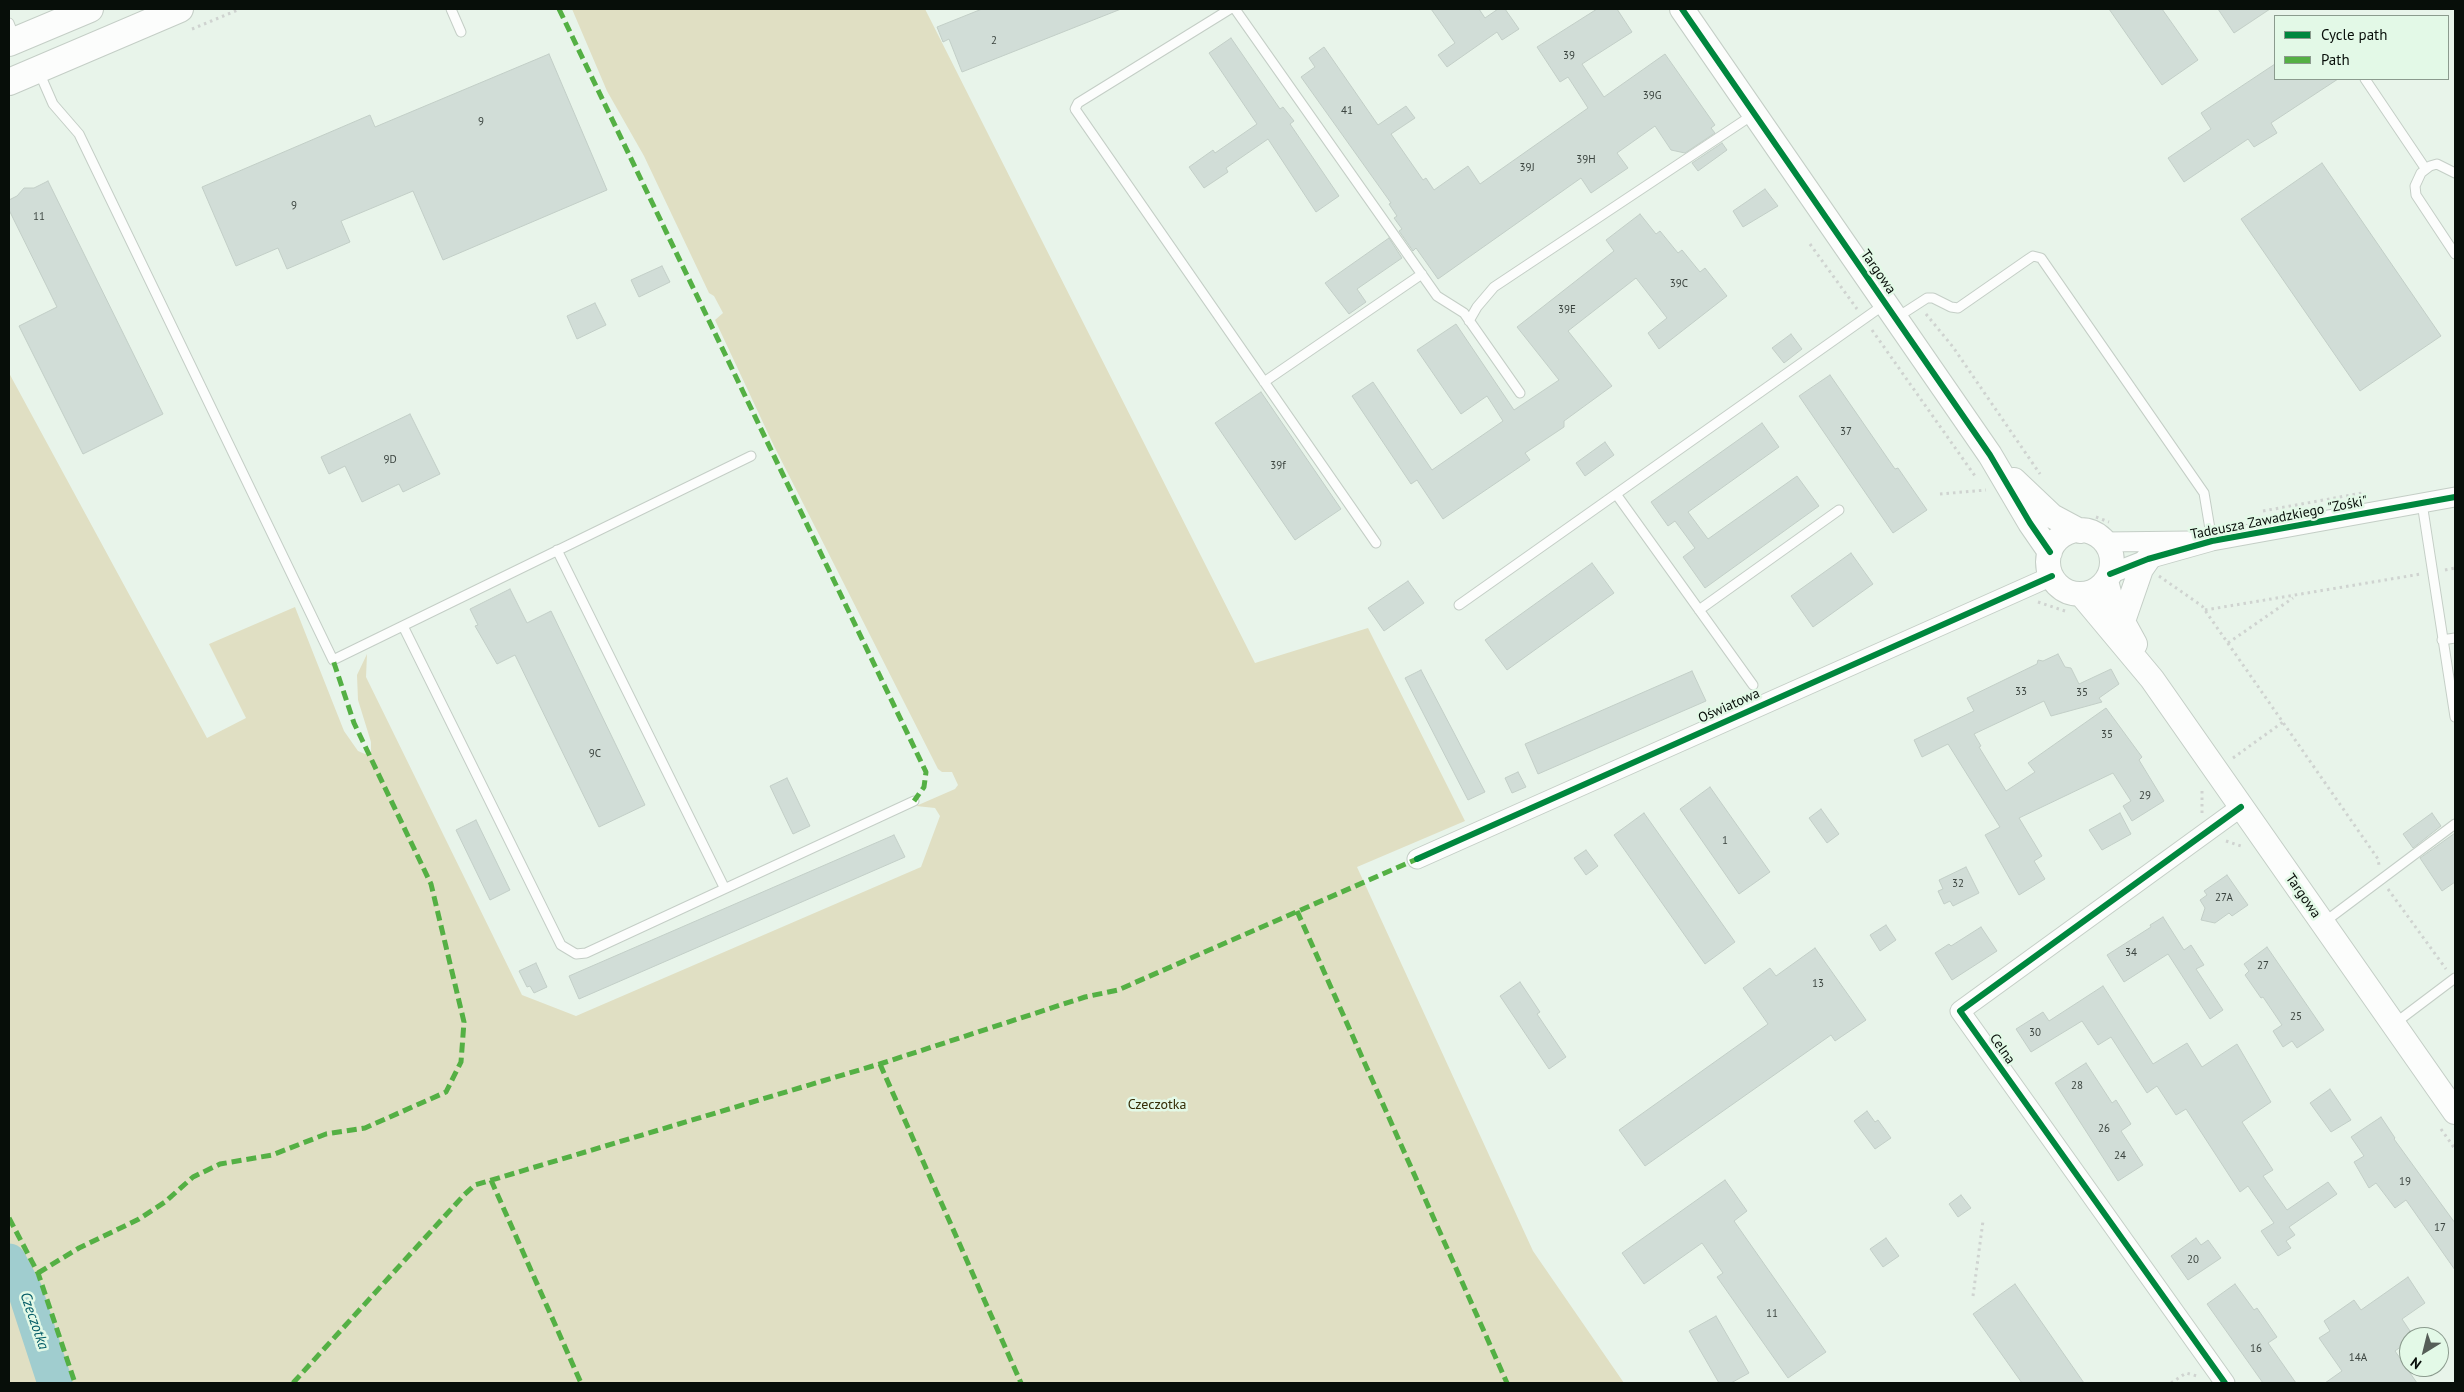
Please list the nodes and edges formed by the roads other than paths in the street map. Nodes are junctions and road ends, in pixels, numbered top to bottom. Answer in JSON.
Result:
{"nodes":[{"id":1,"x":90,"y":9,"type":"edge"},
{"id":2,"x":180,"y":9,"type":"edge"},
{"id":3,"x":451,"y":9,"type":"edge"},
{"id":4,"x":1230,"y":9,"type":"edge"},
{"id":5,"x":1235,"y":9,"type":"edge"},
{"id":6,"x":1682,"y":9,"type":"edge"},
{"id":7,"x":460,"y":32,"type":"dead end"},
{"id":8,"x":11,"y":35,"type":"edge"},
{"id":9,"x":38,"y":70,"type":"junction"},
{"id":10,"x":2366,"y":80,"type":"edge"},
{"id":11,"x":9,"y":82,"type":"edge"},
{"id":12,"x":1754,"y":114,"type":"junction"},
{"id":13,"x":2425,"y":168,"type":"junction"},
{"id":14,"x":2455,"y":173,"type":"edge"},
{"id":15,"x":2454,"y":251,"type":"edge"},
{"id":16,"x":1422,"y":274,"type":"junction"},
{"id":17,"x":1890,"y":311,"type":"junction"},
{"id":18,"x":1469,"y":321,"type":"junction"},
{"id":19,"x":1264,"y":382,"type":"junction"},
{"id":20,"x":1520,"y":393,"type":"dead end"},
{"id":21,"x":751,"y":456,"type":"dead end"},
{"id":22,"x":1990,"y":456,"type":"junction"},
{"id":23,"x":1616,"y":494,"type":"junction"},
{"id":24,"x":2455,"y":497,"type":"edge"},
{"id":25,"x":2422,"y":504,"type":"junction"},
{"id":26,"x":1839,"y":510,"type":"dead end"},
{"id":27,"x":2085,"y":523,"type":"junction"},
{"id":28,"x":2109,"y":534,"type":"junction"},
{"id":29,"x":2212,"y":541,"type":"junction"},
{"id":30,"x":1376,"y":543,"type":"dead end"},
{"id":31,"x":557,"y":550,"type":"junction"},
{"id":32,"x":2050,"y":552,"type":"junction"},
{"id":33,"x":2153,"y":567,"type":"junction"},
{"id":34,"x":2052,"y":576,"type":"junction"},
{"id":35,"x":2108,"y":577,"type":"junction"},
{"id":36,"x":2078,"y":604,"type":"junction"},
{"id":37,"x":1459,"y":605,"type":"dead end"},
{"id":38,"x":1700,"y":610,"type":"junction"},
{"id":39,"x":2123,"y":621,"type":"junction"},
{"id":40,"x":403,"y":626,"type":"junction"},
{"id":41,"x":2455,"y":638,"type":"edge"},
{"id":42,"x":2442,"y":640,"type":"junction"},
{"id":43,"x":2152,"y":679,"type":"junction"},
{"id":44,"x":1753,"y":685,"type":"dead end"},
{"id":45,"x":2452,"y":689,"type":"edge"},
{"id":46,"x":2455,"y":717,"type":"edge"},
{"id":47,"x":914,"y":801,"type":"dead end"},
{"id":48,"x":2241,"y":807,"type":"junction"},
{"id":49,"x":2455,"y":824,"type":"edge"},
{"id":50,"x":1417,"y":859,"type":"dead end"},
{"id":51,"x":724,"y":887,"type":"junction"},
{"id":52,"x":2323,"y":923,"type":"junction"},
{"id":53,"x":2454,"y":979,"type":"edge"},
{"id":54,"x":2394,"y":1024,"type":"junction"},
{"id":55,"x":2447,"y":1118,"type":"edge"},
{"id":56,"x":2225,"y":1383,"type":"edge"}],
"edges":[{"from":1,"to":8,"type":"main road"},
{"from":2,"to":9,"type":"main road"},
{"from":3,"to":7,"type":"lane"},
{"from":4,"to":19,"type":"lane"},
{"from":5,"to":16,"type":"lane"},
{"from":6,"to":12,"type":"street","name":"Targowa"},
{"from":9,"to":11,"type":"main road"},
{"from":9,"to":40,"type":"lane"},
{"from":10,"to":13,"type":"lane"},
{"from":12,"to":17,"type":"street","name":"Targowa"},
{"from":12,"to":18,"type":"lane"},
{"from":13,"to":14,"type":"lane"},
{"from":13,"to":15,"type":"lane"},
{"from":16,"to":18,"type":"lane"},
{"from":16,"to":19,"type":"lane"},
{"from":17,"to":22,"type":"street","name":"Targowa"},
{"from":17,"to":23,"type":"lane"},
{"from":17,"to":29,"type":"lane"},
{"from":18,"to":20,"type":"lane"},
{"from":19,"to":30,"type":"lane"},
{"from":21,"to":31,"type":"lane"},
{"from":22,"to":27,"type":"street","name":"Targowa"},
{"from":22,"to":32,"type":"street","name":"Targowa"},
{"from":23,"to":37,"type":"lane"},
{"from":23,"to":38,"type":"lane"},
{"from":24,"to":25,"type":"street","name":"Tadeusza Zawadzkiego \"Zośki\""},
{"from":25,"to":29,"type":"street","name":"Tadeusza Zawadzkiego \"Zośki\""},
{"from":25,"to":42,"type":"lane"},
{"from":26,"to":38,"type":"lane"},
{"from":27,"to":28,"type":"street"},
{"from":27,"to":32,"type":"street"},
{"from":28,"to":29,"type":"street","name":"Tadeusza Zawadzkiego \"Zośki\""},
{"from":28,"to":35,"type":"street"},
{"from":29,"to":33,"type":"street","name":"Tadeusza Zawadzkiego \"Zośki\""},
{"from":31,"to":40,"type":"lane"},
{"from":31,"to":51,"type":"lane"},
{"from":32,"to":34,"type":"street"},
{"from":33,"to":35,"type":"street","name":"Tadeusza Zawadzkiego \"Zośki\""},
{"from":33,"to":39,"type":"street"},
{"from":34,"to":36,"type":"street"},
{"from":34,"to":50,"type":"street","name":"Oświatowa"},
{"from":35,"to":36,"type":"street"},
{"from":35,"to":39,"type":"street","name":"Targowa"},
{"from":36,"to":43,"type":"street","name":"Targowa"},
{"from":38,"to":44,"type":"lane"},
{"from":39,"to":43,"type":"street","name":"Targowa"},
{"from":40,"to":51,"type":"lane"},
{"from":41,"to":42,"type":"lane"},
{"from":42,"to":45,"type":"lane"},
{"from":43,"to":48,"type":"street","name":"Targowa"},
{"from":45,"to":46,"type":"lane"},
{"from":47,"to":51,"type":"lane"},
{"from":48,"to":52,"type":"street","name":"Targowa"},
{"from":48,"to":56,"type":"street","name":"Celna"},
{"from":49,"to":52,"type":"lane"},
{"from":52,"to":54,"type":"street","name":"Targowa"},
{"from":53,"to":54,"type":"lane"},
{"from":54,"to":55,"type":"street","name":"Targowa"}]}
